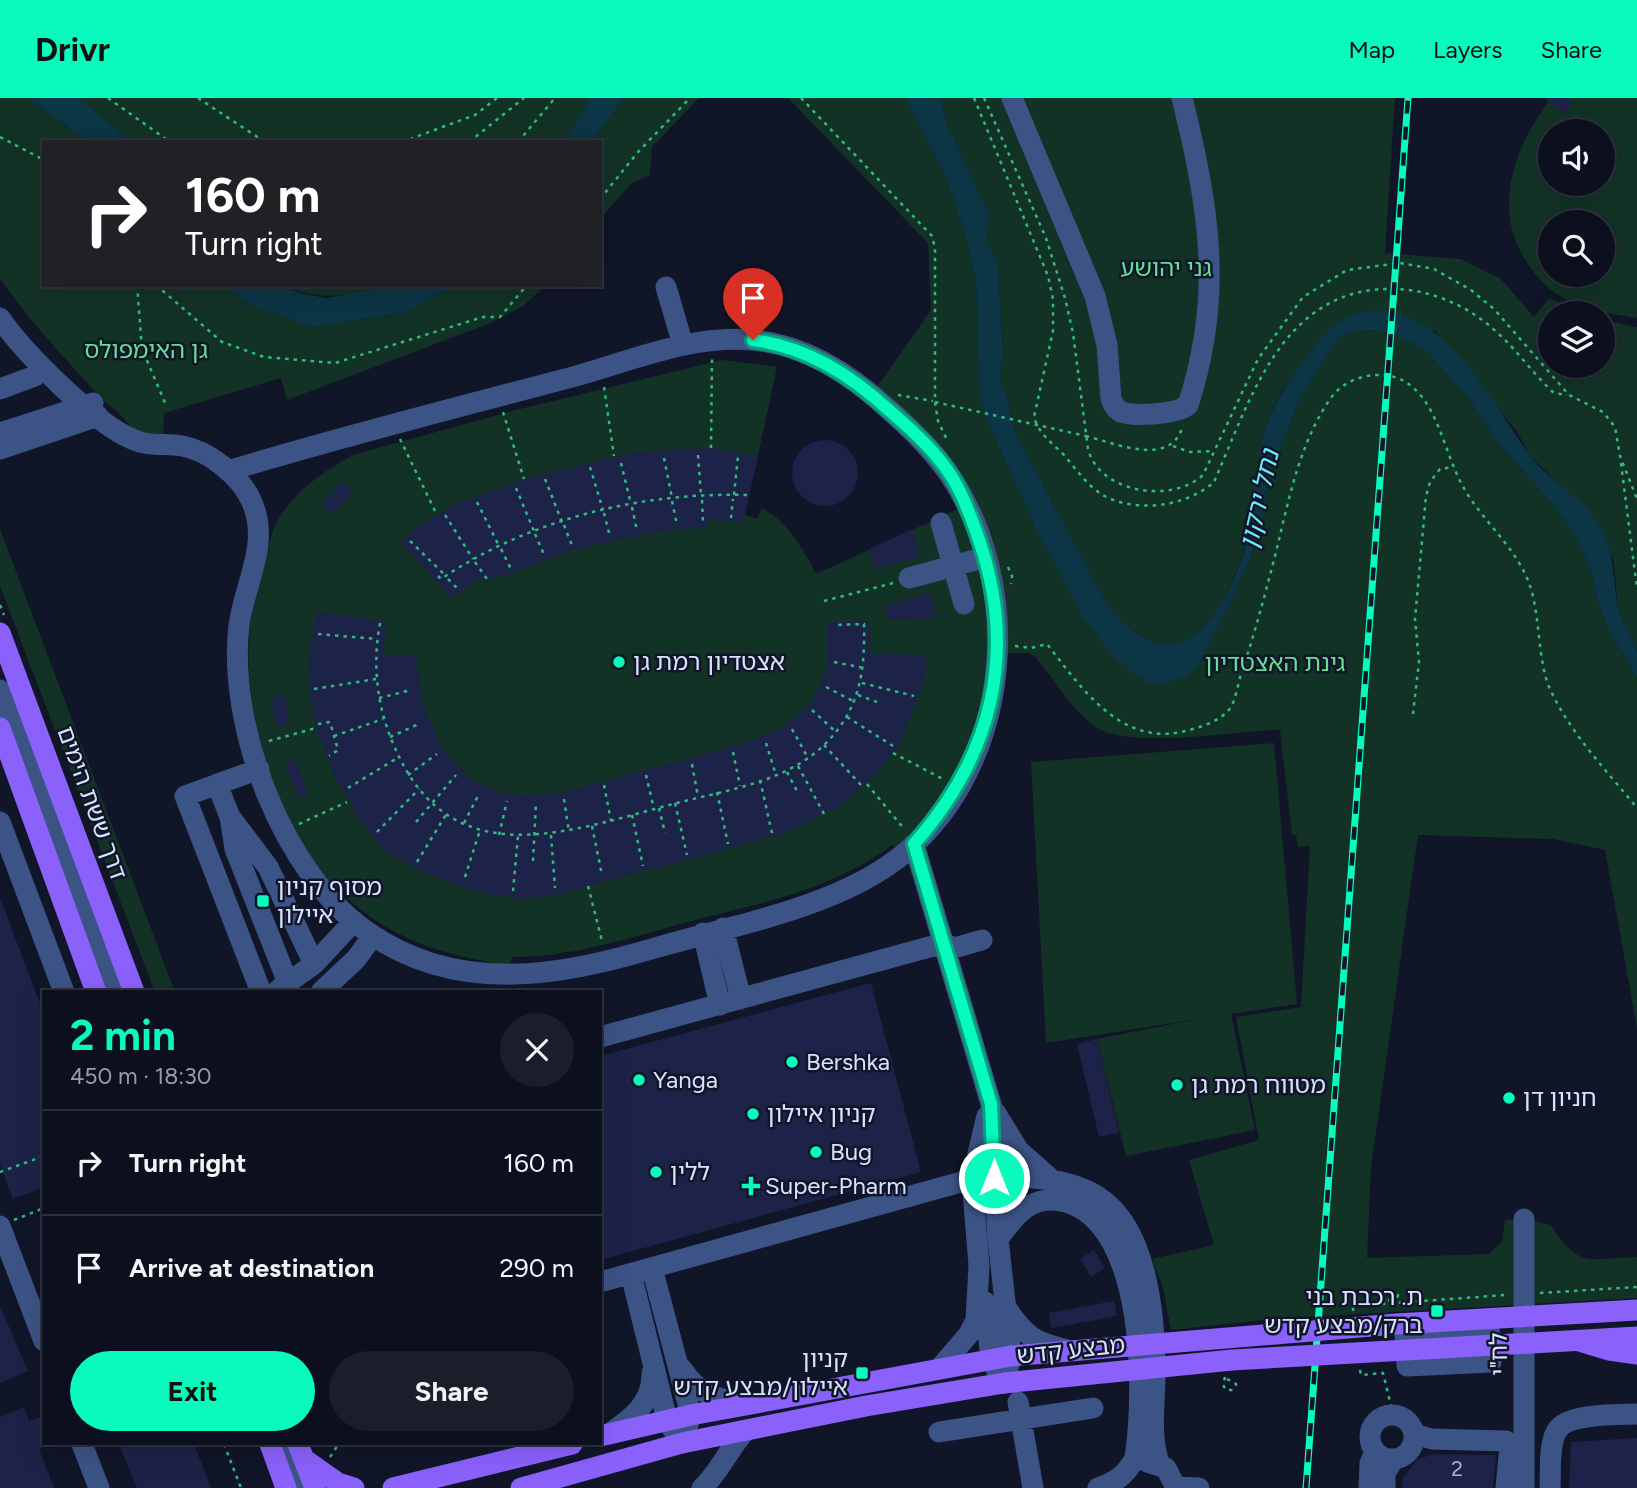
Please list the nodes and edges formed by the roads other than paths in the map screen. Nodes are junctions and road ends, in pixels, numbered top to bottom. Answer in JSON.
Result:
{"nodes":[{"id":1,"x":1012,"y":98,"type":"edge"},
{"id":2,"x":1182,"y":98,"type":"edge"},
{"id":3,"x":666,"y":287,"type":"dead end"},
{"id":4,"x":0,"y":301,"type":"edge"},
{"id":5,"x":0,"y":318,"type":"edge"},
{"id":6,"x":0,"y":337,"type":"edge"},
{"id":7,"x":683,"y":345,"type":"junction"},
{"id":8,"x":35,"y":376,"type":"junction"},
{"id":9,"x":0,"y":389,"type":"edge"},
{"id":10,"x":87,"y":408,"type":"junction"},
{"id":11,"x":0,"y":432,"type":"edge"},
{"id":12,"x":0,"y":449,"type":"edge"},
{"id":13,"x":228,"y":471,"type":"junction"},
{"id":14,"x":941,"y":523,"type":"dead end"},
{"id":15,"x":986,"y":557,"type":"junction"},
{"id":16,"x":953,"y":566,"type":"junction"},
{"id":17,"x":909,"y":578,"type":"road end"},
{"id":18,"x":964,"y":604,"type":"dead end"},
{"id":19,"x":0,"y":633,"type":"edge"},
{"id":20,"x":0,"y":690,"type":"edge"},
{"id":21,"x":0,"y":728,"type":"edge"},
{"id":22,"x":259,"y":769,"type":"junction"},
{"id":23,"x":217,"y":784,"type":"junction"},
{"id":24,"x":230,"y":817,"type":"junction"},
{"id":25,"x":0,"y":822,"type":"edge"},
{"id":26,"x":910,"y":838,"type":"junction"},
{"id":27,"x":354,"y":921,"type":"junction"},
{"id":28,"x":713,"y":931,"type":"junction"},
{"id":29,"x":373,"y":936,"type":"junction"},
{"id":30,"x":982,"y":940,"type":"dead end"},
{"id":31,"x":944,"y":943,"type":"junction"},
{"id":32,"x":314,"y":964,"type":"junction"},
{"id":33,"x":486,"y":982,"type":"edge"},
{"id":34,"x":510,"y":984,"type":"edge"},
{"id":35,"x":281,"y":988,"type":"edge"},
{"id":36,"x":63,"y":990,"type":"edge"},
{"id":37,"x":95,"y":990,"type":"edge"},
{"id":38,"x":115,"y":990,"type":"edge"},
{"id":39,"x":133,"y":990,"type":"edge"},
{"id":40,"x":260,"y":990,"type":"edge"},
{"id":41,"x":323,"y":990,"type":"edge"},
{"id":42,"x":741,"y":999,"type":"junction"},
{"id":43,"x":720,"y":1005,"type":"junction"},
{"id":44,"x":602,"y":1036,"type":"edge"},
{"id":45,"x":991,"y":1104,"type":"junction"},
{"id":46,"x":994,"y":1178,"type":"junction"},
{"id":47,"x":972,"y":1179,"type":"junction"},
{"id":48,"x":1054,"y":1181,"type":"junction"},
{"id":49,"x":935,"y":1189,"type":"junction"},
{"id":50,"x":974,"y":1211,"type":"junction"},
{"id":51,"x":1524,"y":1219,"type":"dead end"},
{"id":52,"x":5,"y":1224,"type":"edge"},
{"id":53,"x":998,"y":1239,"type":"junction"},
{"id":54,"x":652,"y":1268,"type":"junction"},
{"id":55,"x":8,"y":1271,"type":"edge"},
{"id":56,"x":631,"y":1274,"type":"junction"},
{"id":57,"x":602,"y":1281,"type":"edge"},
{"id":58,"x":992,"y":1297,"type":"junction"},
{"id":59,"x":1637,"y":1310,"type":"edge"},
{"id":60,"x":42,"y":1337,"type":"edge"},
{"id":61,"x":1637,"y":1337,"type":"edge"},
{"id":62,"x":1525,"y":1338,"type":"junction"},
{"id":63,"x":1490,"y":1340,"type":"dead end"},
{"id":64,"x":1574,"y":1340,"type":"junction"},
{"id":65,"x":1072,"y":1351,"type":"junction"},
{"id":66,"x":1637,"y":1354,"type":"edge"},
{"id":67,"x":1001,"y":1358,"type":"junction"},
{"id":68,"x":676,"y":1360,"type":"junction"},
{"id":69,"x":652,"y":1367,"type":"junction"},
{"id":70,"x":939,"y":1369,"type":"junction"},
{"id":71,"x":1004,"y":1383,"type":"junction"},
{"id":72,"x":751,"y":1404,"type":"junction"},
{"id":73,"x":1093,"y":1408,"type":"dead end"},
{"id":74,"x":1020,"y":1410,"type":"junction"},
{"id":75,"x":1637,"y":1414,"type":"edge"},
{"id":76,"x":691,"y":1415,"type":"junction"},
{"id":77,"x":667,"y":1420,"type":"junction"},
{"id":78,"x":746,"y":1430,"type":"junction"},
{"id":79,"x":939,"y":1432,"type":"dead end"},
{"id":80,"x":1414,"y":1434,"type":"junction"},
{"id":81,"x":605,"y":1435,"type":"edge"},
{"id":82,"x":682,"y":1443,"type":"junction"},
{"id":83,"x":82,"y":1445,"type":"edge"},
{"id":84,"x":270,"y":1445,"type":"edge"},
{"id":85,"x":285,"y":1445,"type":"edge"},
{"id":86,"x":568,"y":1445,"type":"edge"},
{"id":87,"x":301,"y":1451,"type":"edge"},
{"id":88,"x":1385,"y":1456,"type":"junction"},
{"id":89,"x":1160,"y":1465,"type":"junction"},
{"id":90,"x":1124,"y":1480,"type":"edge"},
{"id":91,"x":282,"y":1484,"type":"edge"},
{"id":92,"x":99,"y":1488,"type":"edge"},
{"id":93,"x":301,"y":1488,"type":"edge"},
{"id":94,"x":315,"y":1488,"type":"edge"},
{"id":95,"x":354,"y":1488,"type":"edge"},
{"id":96,"x":393,"y":1488,"type":"edge"},
{"id":97,"x":521,"y":1488,"type":"edge"},
{"id":98,"x":702,"y":1488,"type":"edge"},
{"id":99,"x":1033,"y":1488,"type":"edge"},
{"id":100,"x":1098,"y":1488,"type":"edge"},
{"id":101,"x":1176,"y":1488,"type":"edge"},
{"id":102,"x":1199,"y":1488,"type":"edge"},
{"id":103,"x":1369,"y":1488,"type":"edge"},
{"id":104,"x":1385,"y":1488,"type":"edge"},
{"id":105,"x":1506,"y":1488,"type":"edge"},
{"id":106,"x":1524,"y":1488,"type":"edge"},
{"id":107,"x":1550,"y":1488,"type":"edge"}],
"edges":[{"from":1,"to":2,"type":"street"},
{"from":3,"to":7,"type":"street"},
{"from":4,"to":10,"type":"street"},
{"from":5,"to":10,"type":"street"},
{"from":6,"to":8,"type":"street"},
{"from":7,"to":13,"type":"street"},
{"from":7,"to":15,"type":"street"},
{"from":8,"to":9,"type":"street"},
{"from":8,"to":10,"type":"street"},
{"from":10,"to":11,"type":"street"},
{"from":10,"to":12,"type":"street"},
{"from":10,"to":13,"type":"street"},
{"from":13,"to":22,"type":"street"},
{"from":14,"to":16,"type":"street"},
{"from":15,"to":16,"type":"street"},
{"from":15,"to":26,"type":"street"},
{"from":16,"to":17,"type":"street"},
{"from":16,"to":18,"type":"street"},
{"from":19,"to":39,"type":"main road","name":"דרך ששת הימים"},
{"from":20,"to":38,"type":"street","name":"דרך ששת הימים"},
{"from":21,"to":37,"type":"main road"},
{"from":22,"to":23,"type":"street"},
{"from":22,"to":27,"type":"street"},
{"from":23,"to":24,"type":"street"},
{"from":23,"to":40,"type":"street"},
{"from":24,"to":32,"type":"street"},
{"from":24,"to":35,"type":"street"},
{"from":25,"to":36,"type":"street"},
{"from":26,"to":28,"type":"street"},
{"from":26,"to":31,"type":"street"},
{"from":27,"to":29,"type":"street"},
{"from":27,"to":32,"type":"street"},
{"from":28,"to":34,"type":"street"},
{"from":28,"to":42,"type":"street"},
{"from":28,"to":43,"type":"street"},
{"from":29,"to":33,"type":"street"},
{"from":29,"to":41,"type":"street"},
{"from":30,"to":31,"type":"street"},
{"from":31,"to":42,"type":"street"},
{"from":31,"to":45,"type":"street"},
{"from":32,"to":35,"type":"street"},
{"from":33,"to":34,"type":"street"},
{"from":42,"to":43,"type":"street"},
{"from":43,"to":44,"type":"street"},
{"from":45,"to":46,"type":"street"},
{"from":45,"to":47,"type":"street"},
{"from":45,"to":48,"type":"street"},
{"from":46,"to":47,"type":"street"},
{"from":46,"to":48,"type":"street"},
{"from":46,"to":53,"type":"street"},
{"from":47,"to":49,"type":"street"},
{"from":47,"to":50,"type":"street"},
{"from":48,"to":89,"type":"street"},
{"from":49,"to":50,"type":"street"},
{"from":49,"to":54,"type":"street"},
{"from":50,"to":58,"type":"street"},
{"from":51,"to":62,"type":"street","name":"לח\"י"},
{"from":52,"to":55,"type":"street"},
{"from":53,"to":58,"type":"street"},
{"from":53,"to":90,"type":"street"},
{"from":54,"to":56,"type":"street"},
{"from":54,"to":68,"type":"street"},
{"from":55,"to":60,"type":"street"},
{"from":56,"to":57,"type":"street"},
{"from":56,"to":69,"type":"street"},
{"from":58,"to":65,"type":"street"},
{"from":58,"to":67,"type":"street"},
{"from":58,"to":70,"type":"street"},
{"from":59,"to":65,"type":"main road","name":"מבצע קדש","bridge":true},
{"from":61,"to":64,"type":"main road","name":"מבצע קדש","bridge":true},
{"from":62,"to":63,"type":"street"},
{"from":62,"to":106,"type":"street","name":"לח\"י"},
{"from":64,"to":66,"type":"main road","bridge":true},
{"from":64,"to":71,"type":"main road","name":"מבצע קדש","bridge":true},
{"from":65,"to":67,"type":"main road","name":"מבצע קדש","bridge":true},
{"from":67,"to":70,"type":"main road","name":"מבצע קדש"},
{"from":67,"to":71,"type":"street"},
{"from":68,"to":72,"type":"street"},
{"from":68,"to":76,"type":"street"},
{"from":69,"to":77,"type":"street"},
{"from":69,"to":81,"type":"street"},
{"from":70,"to":72,"type":"main road","name":"מבצע קדש"},
{"from":71,"to":78,"type":"main road","name":"מבצע קדש"},
{"from":72,"to":76,"type":"main road","name":"מבצע קדש"},
{"from":73,"to":74,"type":"street"},
{"from":74,"to":79,"type":"street"},
{"from":74,"to":99,"type":"street"},
{"from":75,"to":107,"type":"street"},
{"from":76,"to":77,"type":"main road","name":"מבצע קדש"},
{"from":76,"to":82,"type":"street"},
{"from":77,"to":81,"type":"main road","name":"מבצע קדש"},
{"from":77,"to":82,"type":"street"},
{"from":78,"to":82,"type":"main road","name":"מבצע קדש"},
{"from":78,"to":98,"type":"street"},
{"from":80,"to":88,"type":"street"},
{"from":80,"to":88,"type":"street"},
{"from":80,"to":105,"type":"street"},
{"from":82,"to":97,"type":"main road","name":"מבצע קדש"},
{"from":83,"to":92,"type":"street"},
{"from":84,"to":91,"type":"main road"},
{"from":85,"to":93,"type":"street"},
{"from":86,"to":96,"type":"main road"},
{"from":87,"to":94,"type":"main road"},
{"from":87,"to":95,"type":"main road"},
{"from":88,"to":103,"type":"street"},
{"from":88,"to":104,"type":"street"},
{"from":89,"to":90,"type":"street"},
{"from":89,"to":101,"type":"street"},
{"from":90,"to":100,"type":"street"},
{"from":101,"to":102,"type":"street"}]}
